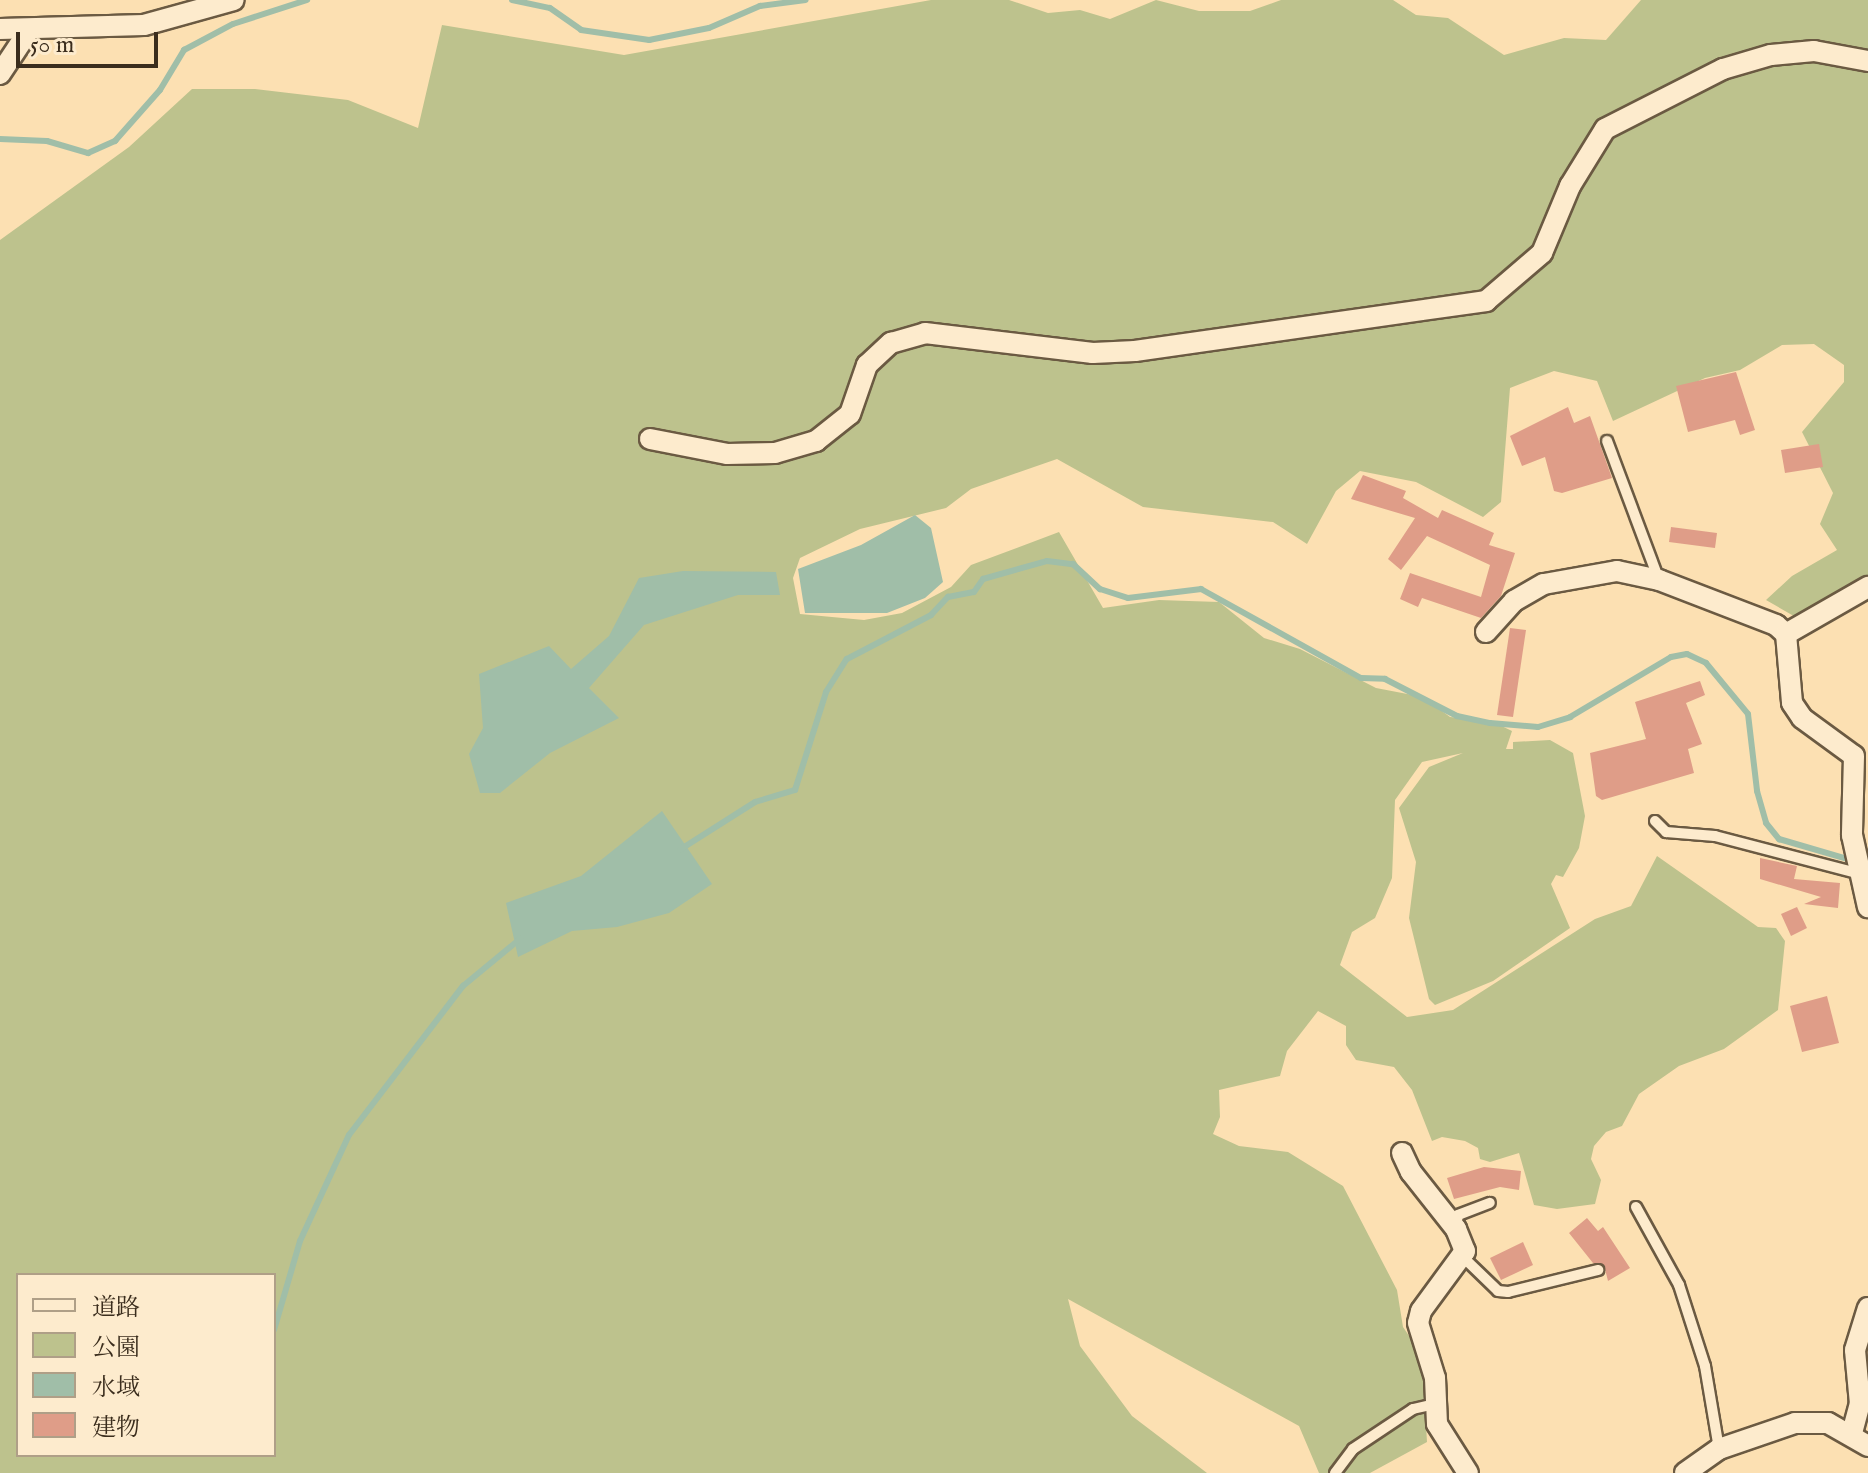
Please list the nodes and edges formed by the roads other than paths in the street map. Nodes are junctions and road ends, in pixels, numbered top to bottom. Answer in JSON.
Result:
{"nodes":[{"id":1,"x":234,"y":0,"type":"edge"},
{"id":2,"x":0,"y":29,"type":"edge"},
{"id":3,"x":30,"y":29,"type":"junction"},
{"id":4,"x":1868,"y":61,"type":"edge"},
{"id":5,"x":0,"y":74,"type":"edge"},
{"id":6,"x":650,"y":439,"type":"dead end"},
{"id":7,"x":1607,"y":441,"type":"dead end"},
{"id":8,"x":1659,"y":580,"type":"junction"},
{"id":9,"x":1868,"y":587,"type":"edge"},
{"id":10,"x":1486,"y":632,"type":"dead end"},
{"id":11,"x":1786,"y":634,"type":"junction"},
{"id":12,"x":1655,"y":821,"type":"dead end"},
{"id":13,"x":1857,"y":873,"type":"junction"},
{"id":14,"x":1868,"y":907,"type":"edge"},
{"id":15,"x":1402,"y":1153,"type":"dead end"},
{"id":16,"x":1490,"y":1203,"type":"dead end"},
{"id":17,"x":1636,"y":1207,"type":"dead end"},
{"id":18,"x":1456,"y":1229,"type":"junction"},
{"id":19,"x":1464,"y":1258,"type":"junction"},
{"id":20,"x":1598,"y":1270,"type":"dead end"},
{"id":21,"x":1868,"y":1308,"type":"edge"},
{"id":22,"x":1434,"y":1404,"type":"junction"},
{"id":23,"x":1860,"y":1440,"type":"edge"},
{"id":24,"x":1719,"y":1449,"type":"junction"},
{"id":25,"x":1335,"y":1473,"type":"edge"},
{"id":26,"x":1468,"y":1473,"type":"edge"},
{"id":27,"x":1685,"y":1473,"type":"edge"}],
"edges":[{"from":1,"to":3,"type":"street"},
{"from":2,"to":3,"type":"street"},
{"from":3,"to":5,"type":"street"},
{"from":4,"to":6,"type":"street"},
{"from":7,"to":8,"type":"lane"},
{"from":8,"to":10,"type":"street"},
{"from":8,"to":11,"type":"street"},
{"from":9,"to":11,"type":"street"},
{"from":11,"to":13,"type":"street"},
{"from":12,"to":13,"type":"lane"},
{"from":13,"to":14,"type":"street"},
{"from":15,"to":18,"type":"street"},
{"from":16,"to":18,"type":"lane"},
{"from":17,"to":24,"type":"lane"},
{"from":18,"to":19,"type":"street"},
{"from":19,"to":20,"type":"lane"},
{"from":19,"to":22,"type":"street"},
{"from":21,"to":23,"type":"street"},
{"from":22,"to":25,"type":"lane"},
{"from":22,"to":26,"type":"street"},
{"from":23,"to":24,"type":"street"},
{"from":24,"to":27,"type":"street"}]}
